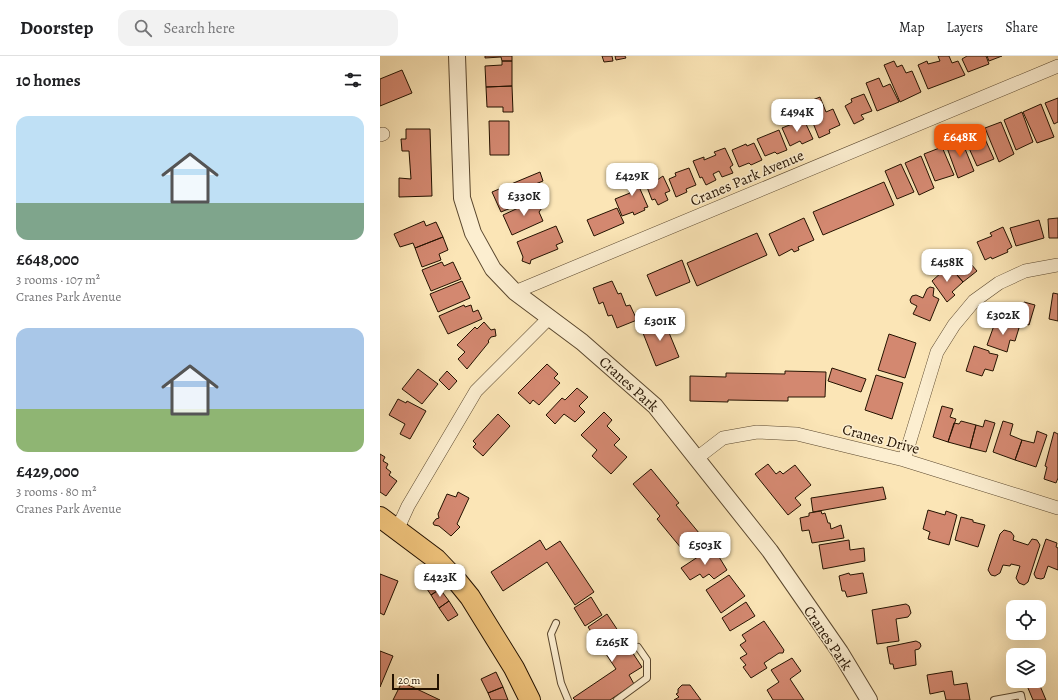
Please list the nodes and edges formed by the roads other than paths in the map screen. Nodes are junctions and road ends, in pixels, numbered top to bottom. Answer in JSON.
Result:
{"nodes":[{"id":1,"x":458,"y":56,"type":"edge"},
{"id":2,"x":1058,"y":66,"type":"edge"},
{"id":3,"x":1058,"y":265,"type":"edge"},
{"id":4,"x":515,"y":292,"type":"junction"},
{"id":5,"x":549,"y":318,"type":"junction"},
{"id":6,"x":697,"y":458,"type":"junction"},
{"id":7,"x":904,"y":460,"type":"junction"},
{"id":8,"x":1058,"y":508,"type":"edge"},
{"id":9,"x":380,"y":517,"type":"edge"},
{"id":10,"x":397,"y":530,"type":"junction"},
{"id":11,"x":556,"y":622,"type":"dead end"},
{"id":12,"x":638,"y":647,"type":"dead end"},
{"id":13,"x":530,"y":700,"type":"edge"},
{"id":14,"x":568,"y":700,"type":"edge"},
{"id":15,"x":617,"y":700,"type":"edge"},
{"id":16,"x":869,"y":700,"type":"edge"},
{"id":17,"x":994,"y":700,"type":"edge"},
{"id":18,"x":1022,"y":700,"type":"edge"}],
"edges":[{"from":1,"to":4,"type":"street","name":"Cranes Park"},
{"from":2,"to":4,"type":"street","name":"Cranes Park Avenue"},
{"from":3,"to":7,"type":"street"},
{"from":4,"to":5,"type":"street","name":"Cranes Park"},
{"from":5,"to":6,"type":"street","name":"Cranes Park"},
{"from":5,"to":10,"type":"street"},
{"from":6,"to":7,"type":"street","name":"Cranes Drive"},
{"from":6,"to":16,"type":"street","name":"Cranes Park"},
{"from":7,"to":8,"type":"street","name":"Cranes Drive"},
{"from":9,"to":10,"type":"main road"},
{"from":10,"to":13,"type":"main road"},
{"from":11,"to":14,"type":"lane"},
{"from":12,"to":15,"type":"lane"},
{"from":17,"to":18,"type":"lane"}]}
